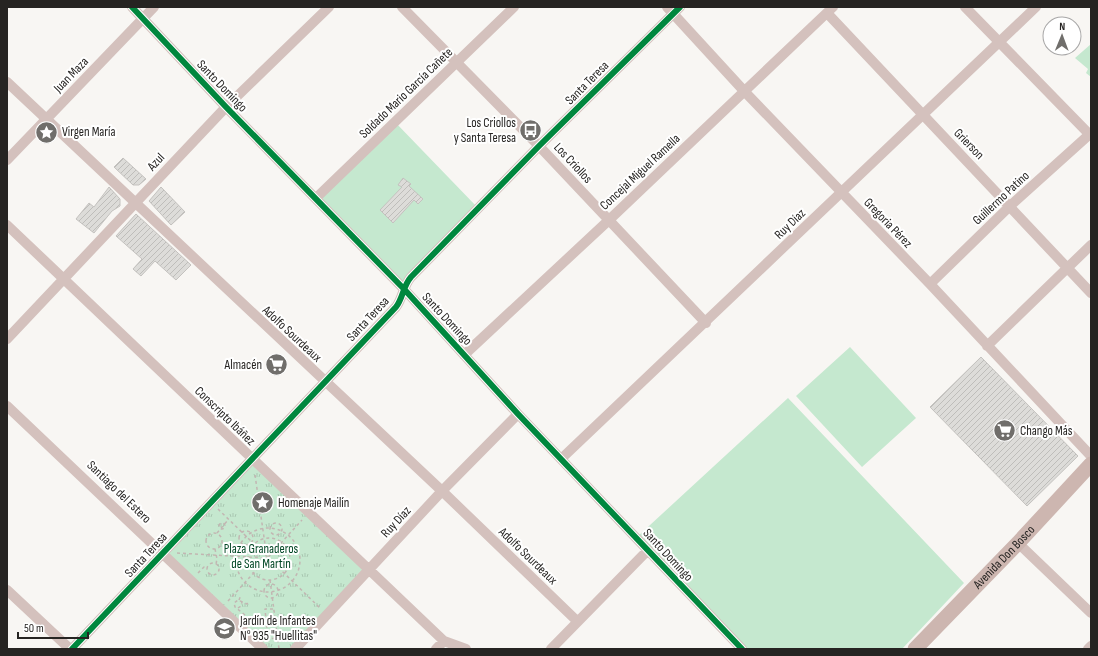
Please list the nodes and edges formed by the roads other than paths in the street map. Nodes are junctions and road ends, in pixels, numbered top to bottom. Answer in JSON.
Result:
{"nodes":[{"id":1,"x":132,"y":7,"type":"edge"},
{"id":2,"x":154,"y":7,"type":"edge"},
{"id":3,"x":329,"y":7,"type":"edge"},
{"id":4,"x":402,"y":7,"type":"edge"},
{"id":5,"x":514,"y":7,"type":"edge"},
{"id":6,"x":965,"y":7,"type":"edge"},
{"id":7,"x":1036,"y":7,"type":"edge"},
{"id":8,"x":673,"y":9,"type":"edge"},
{"id":9,"x":830,"y":10,"type":"edge"},
{"id":10,"x":143,"y":18,"type":"junction"},
{"id":11,"x":999,"y":41,"type":"junction"},
{"id":12,"x":457,"y":62,"type":"junction"},
{"id":13,"x":7,"y":82,"type":"edge"},
{"id":14,"x":745,"y":92,"type":"junction"},
{"id":15,"x":226,"y":107,"type":"junction"},
{"id":16,"x":923,"y":115,"type":"junction"},
{"id":17,"x":47,"y":119,"type":"junction"},
{"id":18,"x":1091,"y":134,"type":"edge"},
{"id":19,"x":539,"y":146,"type":"junction"},
{"id":20,"x":7,"y":160,"type":"edge"},
{"id":21,"x":842,"y":193,"type":"junction"},
{"id":22,"x":316,"y":198,"type":"junction"},
{"id":23,"x":136,"y":203,"type":"junction"},
{"id":24,"x":1010,"y":206,"type":"junction"},
{"id":25,"x":609,"y":220,"type":"junction"},
{"id":26,"x":7,"y":225,"type":"edge"},
{"id":27,"x":1091,"y":245,"type":"edge"},
{"id":28,"x":1067,"y":267,"type":"junction"},
{"id":29,"x":65,"y":278,"type":"junction"},
{"id":30,"x":930,"y":284,"type":"junction"},
{"id":31,"x":404,"y":289,"type":"junction"},
{"id":32,"x":1091,"y":293,"type":"edge"},
{"id":33,"x":706,"y":322,"type":"junction"},
{"id":34,"x":7,"y":339,"type":"edge"},
{"id":35,"x":987,"y":346,"type":"junction"},
{"id":36,"x":464,"y":355,"type":"junction"},
{"id":37,"x":325,"y":382,"type":"junction"},
{"id":38,"x":7,"y":406,"type":"edge"},
{"id":39,"x":518,"y":414,"type":"junction"},
{"id":40,"x":1091,"y":456,"type":"edge"},
{"id":41,"x":252,"y":459,"type":"junction"},
{"id":42,"x":561,"y":459,"type":"junction"},
{"id":43,"x":1091,"y":464,"type":"edge"},
{"id":44,"x":442,"y":492,"type":"junction"},
{"id":45,"x":1018,"y":544,"type":"junction"},
{"id":46,"x":648,"y":550,"type":"junction"},
{"id":47,"x":163,"y":553,"type":"junction"},
{"id":48,"x":369,"y":569,"type":"junction"},
{"id":49,"x":7,"y":590,"type":"edge"},
{"id":50,"x":1091,"y":612,"type":"edge"},
{"id":51,"x":576,"y":621,"type":"junction"},
{"id":52,"x":444,"y":641,"type":"junction"},
{"id":53,"x":1091,"y":646,"type":"edge"},
{"id":54,"x":71,"y":649,"type":"edge"},
{"id":55,"x":263,"y":649,"type":"edge"},
{"id":56,"x":295,"y":649,"type":"edge"},
{"id":57,"x":436,"y":649,"type":"edge"},
{"id":58,"x":466,"y":649,"type":"edge"},
{"id":59,"x":551,"y":649,"type":"edge"},
{"id":60,"x":742,"y":649,"type":"edge"},
{"id":61,"x":916,"y":649,"type":"edge"},
{"id":62,"x":1088,"y":649,"type":"edge"}],
"edges":[{"from":1,"to":10,"type":"street","name":"Santo Domingo"},
{"from":2,"to":10,"type":"street","name":"Juan Maza"},
{"from":3,"to":15,"type":"street","name":"Azul"},
{"from":4,"to":12,"type":"street","name":"Los Criollos"},
{"from":5,"to":12,"type":"street","name":"Soldado Mario García Cañete"},
{"from":6,"to":11,"type":"street"},
{"from":7,"to":11,"type":"street","name":"Ruy Díaz"},
{"from":8,"to":14,"type":"street","name":"Gregoria Pérez"},
{"from":8,"to":19,"type":"street","name":"Santa Teresa"},
{"from":9,"to":14,"type":"street","name":"Concejal Miguel Ramella"},
{"from":9,"to":16,"type":"street","name":"Grierson"},
{"from":10,"to":15,"type":"street","name":"Santo Domingo"},
{"from":10,"to":17,"type":"street","name":"Juan Maza"},
{"from":11,"to":16,"type":"street","name":"Ruy Díaz"},
{"from":11,"to":18,"type":"street"},
{"from":12,"to":19,"type":"street","name":"Los Criollos"},
{"from":12,"to":22,"type":"street","name":"Soldado Mario García Cañete"},
{"from":13,"to":17,"type":"street","name":"Adolfo Sourdeaux"},
{"from":14,"to":21,"type":"street","name":"Gregoria Pérez"},
{"from":14,"to":25,"type":"street","name":"Concejal Miguel Ramella"},
{"from":15,"to":22,"type":"street","name":"Santo Domingo"},
{"from":15,"to":23,"type":"street","name":"Azul"},
{"from":16,"to":21,"type":"street","name":"Ruy Díaz"},
{"from":16,"to":24,"type":"street","name":"Grierson"},
{"from":17,"to":20,"type":"street","name":"Juan Maza"},
{"from":17,"to":23,"type":"street","name":"Adolfo Sourdeaux"},
{"from":18,"to":24,"type":"street","name":"Guillermo Patino"},
{"from":19,"to":25,"type":"street","name":"Los Criollos"},
{"from":19,"to":31,"type":"street","name":"Santa Teresa"},
{"from":21,"to":30,"type":"street","name":"Gregoria Pérez"},
{"from":21,"to":33,"type":"street","name":"Ruy Díaz"},
{"from":22,"to":31,"type":"street","name":"Santo Domingo"},
{"from":23,"to":29,"type":"street","name":"Azul"},
{"from":23,"to":37,"type":"street","name":"Adolfo Sourdeaux"},
{"from":24,"to":28,"type":"street","name":"Grierson"},
{"from":24,"to":30,"type":"street","name":"Guillermo Patino"},
{"from":25,"to":33,"type":"street","name":"Los Criollos"},
{"from":25,"to":36,"type":"street","name":"Concejal Miguel Ramella"},
{"from":26,"to":29,"type":"street","name":"Conscripto Ibáñez"},
{"from":27,"to":28,"type":"street"},
{"from":28,"to":32,"type":"street","name":"Grierson"},
{"from":28,"to":35,"type":"street"},
{"from":29,"to":34,"type":"street","name":"Azul"},
{"from":29,"to":41,"type":"street","name":"Conscripto Ibáñez"},
{"from":30,"to":35,"type":"street","name":"Gregoria Pérez"},
{"from":31,"to":36,"type":"street","name":"Santo Domingo"},
{"from":31,"to":37,"type":"street","name":"Santa Teresa"},
{"from":33,"to":42,"type":"street","name":"Ruy Díaz"},
{"from":35,"to":40,"type":"street","name":"Gregoria Pérez"},
{"from":36,"to":39,"type":"street","name":"Santo Domingo"},
{"from":37,"to":41,"type":"street","name":"Santa Teresa"},
{"from":37,"to":44,"type":"street","name":"Adolfo Sourdeaux"},
{"from":38,"to":47,"type":"street","name":"Santiago del Estero"},
{"from":39,"to":42,"type":"street","name":"Santo Domingo"},
{"from":39,"to":44,"type":"street","name":"Ruy Díaz"},
{"from":41,"to":47,"type":"street","name":"Santa Teresa"},
{"from":41,"to":48,"type":"street","name":"Conscripto Ibáñez"},
{"from":42,"to":46,"type":"street","name":"Santo Domingo"},
{"from":43,"to":45,"type":"main road","name":"Avenida Don Bosco"},
{"from":44,"to":48,"type":"street","name":"Ruy Díaz"},
{"from":44,"to":51,"type":"street","name":"Adolfo Sourdeaux"},
{"from":45,"to":50,"type":"street"},
{"from":45,"to":61,"type":"main road","name":"Avenida Don Bosco"},
{"from":46,"to":51,"type":"street"},
{"from":46,"to":60,"type":"street","name":"Santo Domingo"},
{"from":47,"to":54,"type":"street","name":"Santa Teresa"},
{"from":47,"to":55,"type":"street","name":"Santiago del Estero"},
{"from":48,"to":52,"type":"street","name":"Conscripto Ibáñez"},
{"from":48,"to":56,"type":"street","name":"Ruy Díaz"},
{"from":49,"to":54,"type":"street"},
{"from":51,"to":59,"type":"street"},
{"from":52,"to":57,"type":"street"},
{"from":52,"to":58,"type":"street"},
{"from":53,"to":62,"type":"street"}]}
